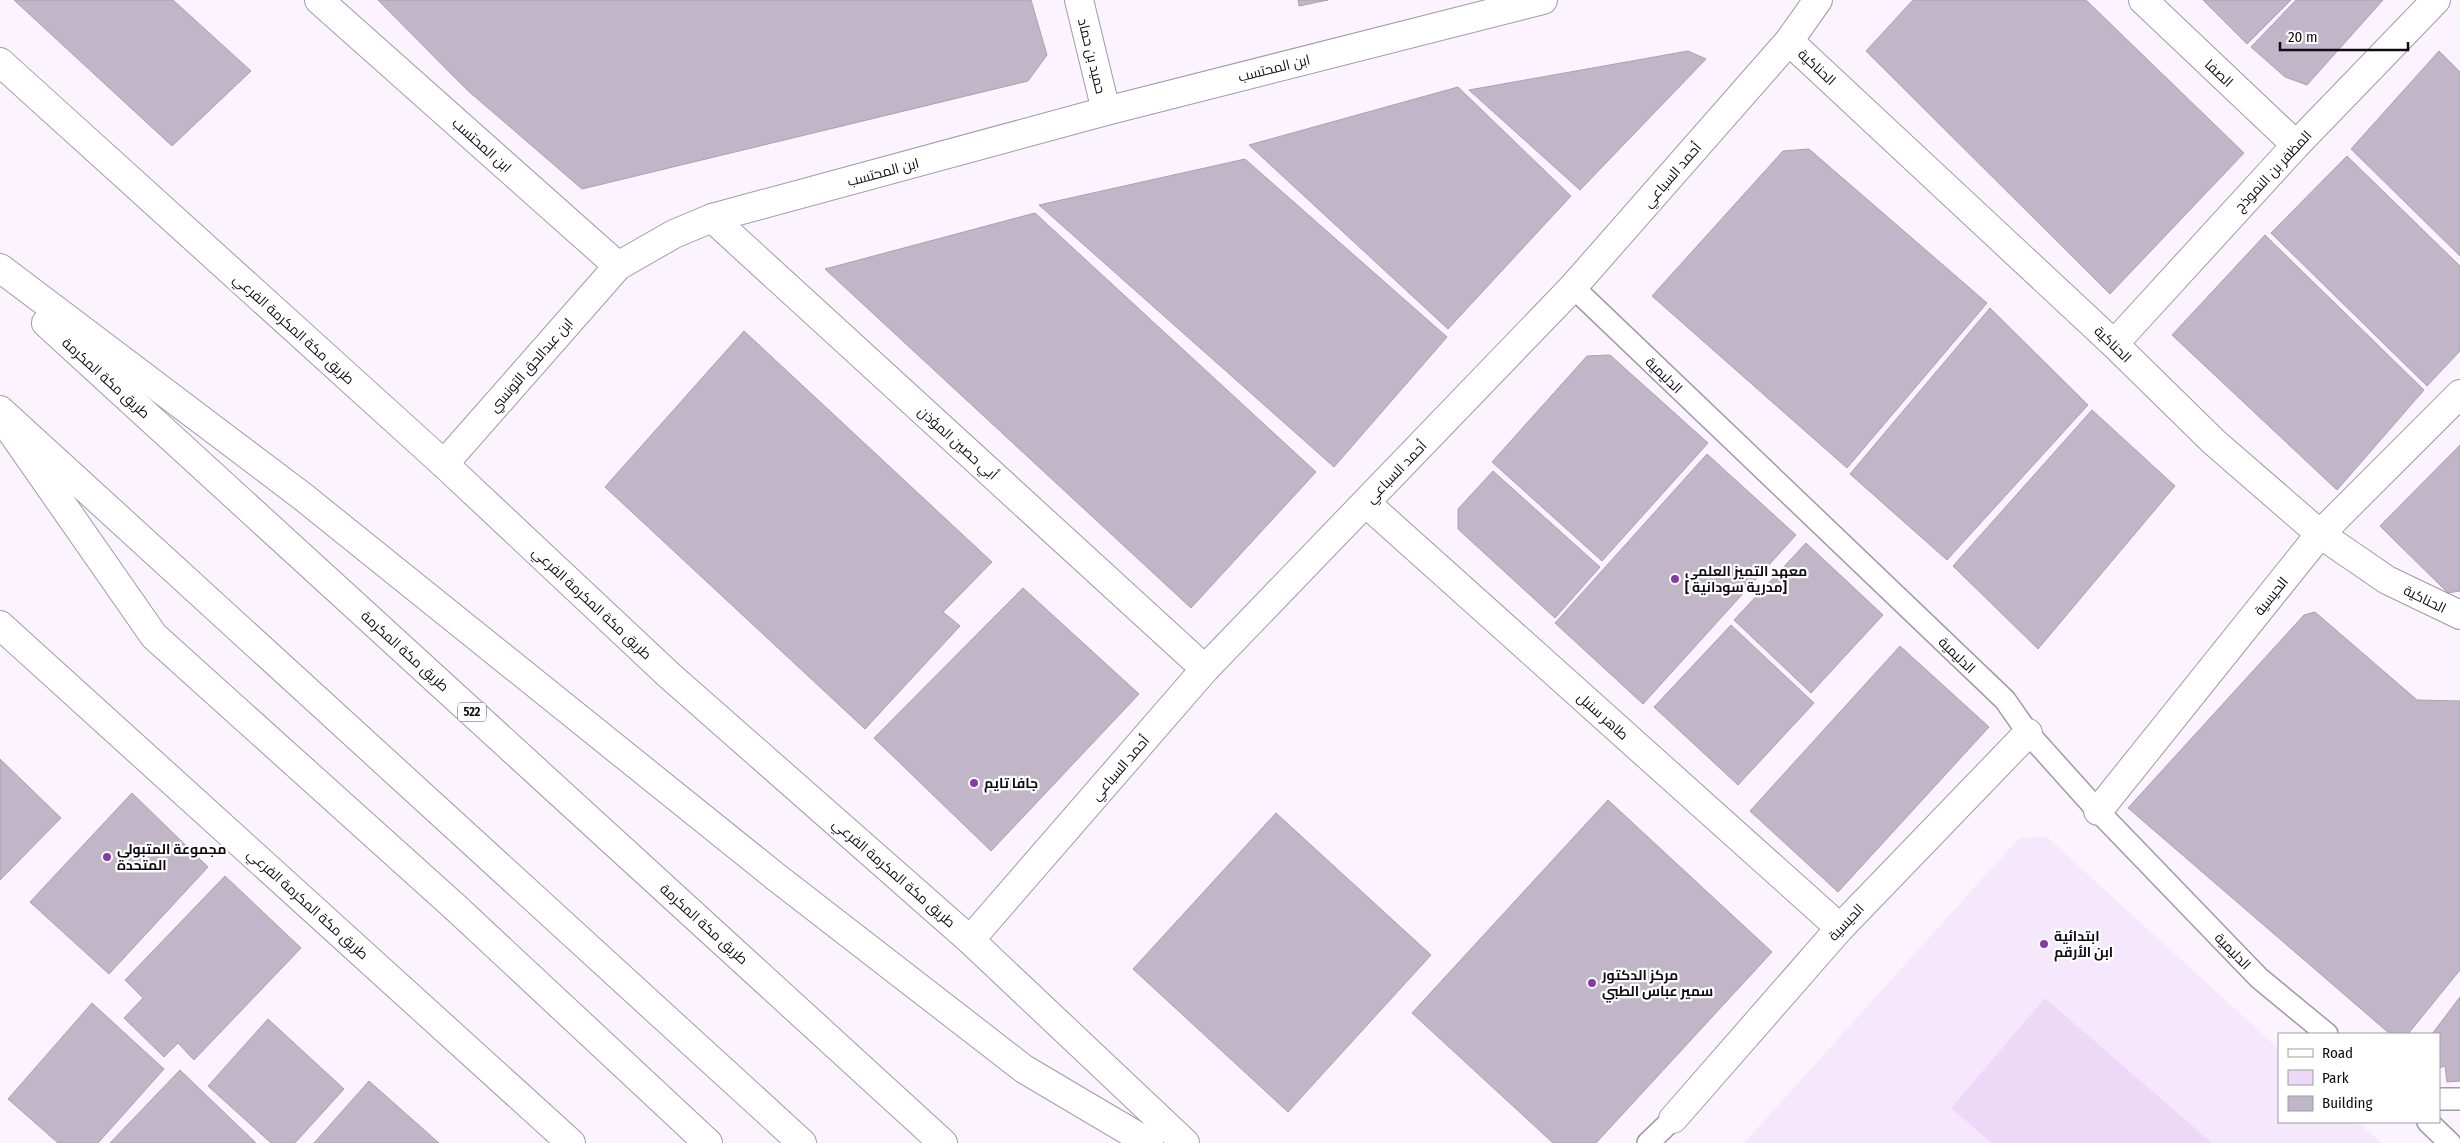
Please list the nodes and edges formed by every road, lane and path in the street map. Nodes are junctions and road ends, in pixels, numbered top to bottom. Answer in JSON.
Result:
{"nodes":[{"id":1,"x":319,"y":0,"type":"edge"},
{"id":2,"x":1079,"y":0,"type":"edge"},
{"id":3,"x":1543,"y":0,"type":"edge"},
{"id":4,"x":1818,"y":0,"type":"edge"},
{"id":5,"x":2143,"y":0,"type":"edge"},
{"id":6,"x":2436,"y":0,"type":"edge"},
{"id":7,"x":1789,"y":41,"type":"junction"},
{"id":8,"x":0,"y":62,"type":"edge"},
{"id":9,"x":1106,"y":111,"type":"junction"},
{"id":10,"x":2296,"y":145,"type":"junction"},
{"id":11,"x":712,"y":218,"type":"junction"},
{"id":12,"x":618,"y":266,"type":"junction"},
{"id":13,"x":0,"y":268,"type":"edge"},
{"id":14,"x":0,"y":280,"type":"edge"},
{"id":15,"x":1573,"y":287,"type":"junction"},
{"id":16,"x":2114,"y":344,"type":"junction"},
{"id":17,"x":2460,"y":394,"type":"edge"},
{"id":18,"x":0,"y":410,"type":"edge"},
{"id":19,"x":0,"y":416,"type":"edge"},
{"id":20,"x":444,"y":464,"type":"junction"},
{"id":21,"x":1366,"y":503,"type":"junction"},
{"id":22,"x":2320,"y":534,"type":"junction"},
{"id":23,"x":2460,"y":615,"type":"edge"},
{"id":24,"x":0,"y":625,"type":"edge"},
{"id":25,"x":1205,"y":669,"type":"junction"},
{"id":26,"x":2028,"y":733,"type":"junction"},
{"id":27,"x":2098,"y":811,"type":"junction"},
{"id":28,"x":1840,"y":928,"type":"junction"},
{"id":29,"x":970,"y":940,"type":"junction"},
{"id":30,"x":2326,"y":1033,"type":"edge"},
{"id":31,"x":2440,"y":1099,"type":"edge"},
{"id":32,"x":2460,"y":1099,"type":"edge"},
{"id":33,"x":1672,"y":1118,"type":"junction"},
{"id":34,"x":2429,"y":1123,"type":"edge"},
{"id":35,"x":571,"y":1143,"type":"edge"},
{"id":36,"x":708,"y":1143,"type":"edge"},
{"id":37,"x":802,"y":1143,"type":"edge"},
{"id":38,"x":944,"y":1143,"type":"edge"},
{"id":39,"x":1149,"y":1143,"type":"edge"},
{"id":40,"x":1185,"y":1143,"type":"edge"},
{"id":41,"x":1648,"y":1143,"type":"edge"},
{"id":42,"x":1652,"y":1143,"type":"edge"},
{"id":43,"x":2450,"y":1143,"type":"edge"}],
"edges":[{"from":1,"to":12,"type":"main road","name":"ابن المحتسب"},
{"from":2,"to":9,"type":"main road","name":"حميد بن حماد"},
{"from":3,"to":9,"type":"main road","name":"ابن المحتسب"},
{"from":4,"to":7,"type":"main road","name":"أحمد السباعي"},
{"from":5,"to":10,"type":"main road","name":"الصفا"},
{"from":6,"to":10,"type":"main road","name":"المظفر بن النموذج"},
{"from":7,"to":15,"type":"main road","name":"أحمد السباعي"},
{"from":7,"to":16,"type":"main road","name":"الحناكية"},
{"from":8,"to":20,"type":"main road","name":"طريق مكة المكرمة الفرعي"},
{"from":9,"to":11,"type":"main road","name":"ابن المحتسب"},
{"from":10,"to":16,"type":"main road","name":"المظفر بن النموذج"},
{"from":11,"to":12,"type":"main road","name":"ابن المحتسب"},
{"from":11,"to":25,"type":"main road","name":"أبي حصين المؤذن"},
{"from":12,"to":20,"type":"main road","name":"ابن عبدالحق التونسي"},
{"from":13,"to":39,"type":"main road"},
{"from":14,"to":38,"type":"main road","name":"طريق مكة المكرمة","number":"522"},
{"from":15,"to":21,"type":"main road","name":"أحمد السباعي"},
{"from":15,"to":26,"type":"lane","name":"الدليمية"},
{"from":16,"to":22,"type":"main road","name":"الحناكية"},
{"from":17,"to":22,"type":"main road","name":"الحيسية"},
{"from":18,"to":37,"type":"main road"},
{"from":19,"to":36,"type":"main road"},
{"from":20,"to":29,"type":"main road","name":"طريق مكة المكرمة الفرعي"},
{"from":21,"to":25,"type":"main road","name":"أحمد السباعي"},
{"from":21,"to":28,"type":"main road","name":"طاهر سنبل"},
{"from":22,"to":23,"type":"main road","name":"الحناكية"},
{"from":22,"to":27,"type":"main road","name":"الحيسية"},
{"from":24,"to":35,"type":"main road","name":"طريق مكة المكرمة الفرعي"},
{"from":25,"to":29,"type":"main road","name":"أحمد السباعي"},
{"from":26,"to":27,"type":"lane","name":"الدليمية"},
{"from":26,"to":28,"type":"main road","name":"الحيسية"},
{"from":27,"to":30,"type":"lane","name":"الدليمية"},
{"from":28,"to":33,"type":"main road","name":"الحيسية"},
{"from":29,"to":40,"type":"main road","name":"طريق مكة المكرمة الفرعي"},
{"from":31,"to":32,"type":"lane"},
{"from":33,"to":41,"type":"lane"},
{"from":33,"to":42,"type":"lane"},
{"from":34,"to":43,"type":"lane"}]}
